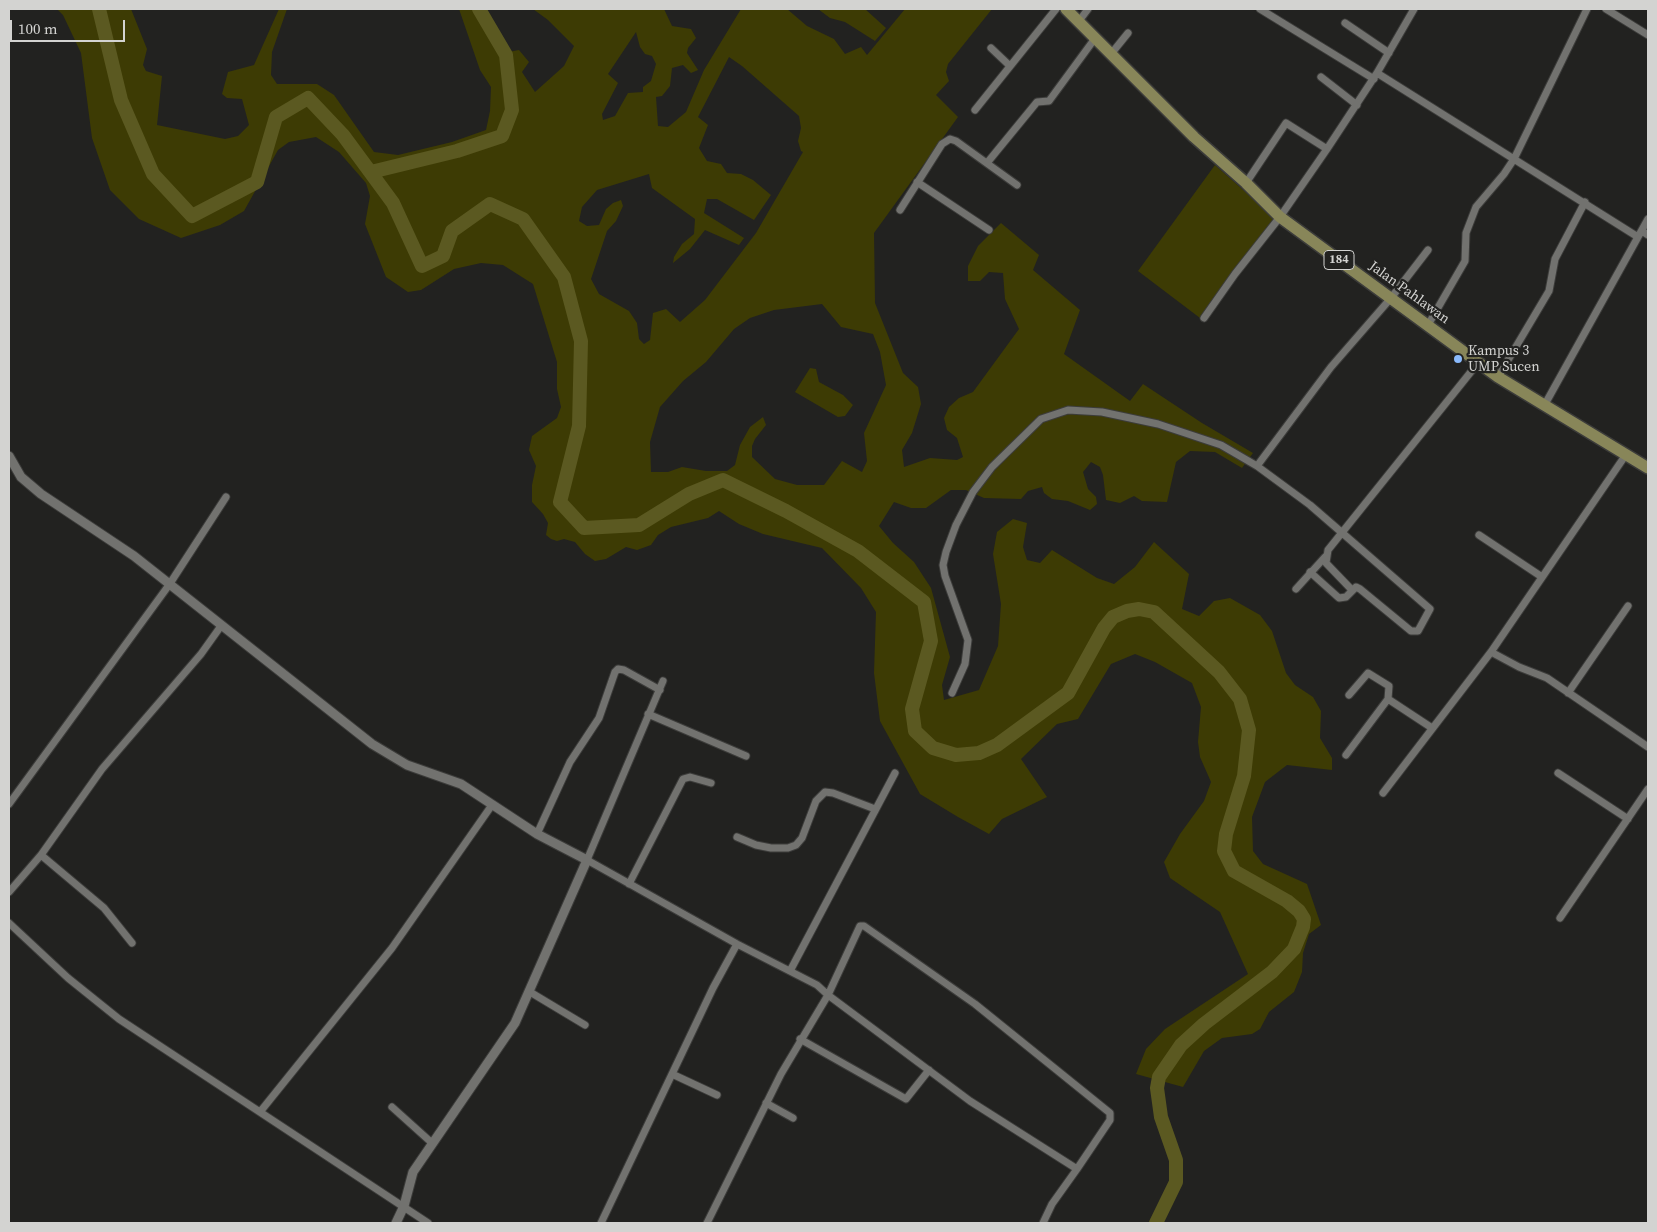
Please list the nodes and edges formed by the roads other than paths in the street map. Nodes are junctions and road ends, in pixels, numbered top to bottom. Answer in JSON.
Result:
{"nodes":[{"id":1,"x":1056,"y":9,"type":"edge"},
{"id":2,"x":1066,"y":9,"type":"edge"},
{"id":3,"x":1088,"y":9,"type":"edge"},
{"id":4,"x":1260,"y":9,"type":"edge"},
{"id":5,"x":1414,"y":9,"type":"edge"},
{"id":6,"x":1587,"y":9,"type":"edge"},
{"id":7,"x":1606,"y":9,"type":"edge"},
{"id":8,"x":1078,"y":21,"type":"junction"},
{"id":9,"x":1345,"y":22,"type":"dead end"},
{"id":10,"x":1128,"y":33,"type":"dead end"},
{"id":11,"x":1648,"y":35,"type":"edge"},
{"id":12,"x":1096,"y":37,"type":"junction"},
{"id":13,"x":991,"y":48,"type":"dead end"},
{"id":14,"x":1389,"y":53,"type":"junction"},
{"id":15,"x":1111,"y":54,"type":"junction"},
{"id":16,"x":1010,"y":66,"type":"junction"},
{"id":17,"x":1375,"y":76,"type":"junction"},
{"id":18,"x":1321,"y":77,"type":"dead end"},
{"id":19,"x":1357,"y":104,"type":"junction"},
{"id":20,"x":975,"y":110,"type":"dead end"},
{"id":21,"x":1327,"y":149,"type":"junction"},
{"id":22,"x":1514,"y":159,"type":"junction"},
{"id":23,"x":987,"y":163,"type":"junction"},
{"id":24,"x":917,"y":182,"type":"junction"},
{"id":25,"x":1246,"y":183,"type":"junction"},
{"id":26,"x":1017,"y":185,"type":"dead end"},
{"id":27,"x":1585,"y":202,"type":"junction"},
{"id":28,"x":900,"y":210,"type":"dead end"},
{"id":29,"x":1280,"y":217,"type":"junction"},
{"id":30,"x":1648,"y":220,"type":"edge"},
{"id":31,"x":989,"y":230,"type":"dead end"},
{"id":32,"x":1643,"y":234,"type":"edge"},
{"id":33,"x":1428,"y":250,"type":"dead end"},
{"id":34,"x":1392,"y":298,"type":"junction"},
{"id":35,"x":1204,"y":318,"type":"dead end"},
{"id":36,"x":1428,"y":325,"type":"junction"},
{"id":37,"x":1478,"y":363,"type":"junction"},
{"id":38,"x":1498,"y":377,"type":"junction"},
{"id":39,"x":1544,"y":406,"type":"junction"},
{"id":40,"x":9,"y":456,"type":"edge"},
{"id":41,"x":1625,"y":456,"type":"junction"},
{"id":42,"x":1257,"y":466,"type":"junction"},
{"id":43,"x":1648,"y":468,"type":"edge"},
{"id":44,"x":226,"y":497,"type":"dead end"},
{"id":45,"x":1341,"y":531,"type":"junction"},
{"id":46,"x":1479,"y":536,"type":"dead end"},
{"id":47,"x":1326,"y":557,"type":"junction"},
{"id":48,"x":1310,"y":572,"type":"junction"},
{"id":49,"x":1542,"y":577,"type":"junction"},
{"id":50,"x":169,"y":585,"type":"junction"},
{"id":51,"x":1296,"y":589,"type":"dead end"},
{"id":52,"x":1352,"y":590,"type":"junction"},
{"id":53,"x":1628,"y":606,"type":"dead end"},
{"id":54,"x":222,"y":626,"type":"junction"},
{"id":55,"x":1490,"y":652,"type":"junction"},
{"id":56,"x":664,"y":682,"type":"dead end"},
{"id":57,"x":660,"y":690,"type":"junction"},
{"id":58,"x":952,"y":693,"type":"dead end"},
{"id":59,"x":1568,"y":693,"type":"junction"},
{"id":60,"x":1350,"y":695,"type":"dead end"},
{"id":61,"x":1388,"y":699,"type":"junction"},
{"id":62,"x":648,"y":714,"type":"junction"},
{"id":63,"x":1432,"y":728,"type":"junction"},
{"id":64,"x":1648,"y":747,"type":"edge"},
{"id":65,"x":1346,"y":755,"type":"dead end"},
{"id":66,"x":746,"y":756,"type":"dead end"},
{"id":67,"x":895,"y":773,"type":"dead end"},
{"id":68,"x":1558,"y":773,"type":"dead end"},
{"id":69,"x":711,"y":783,"type":"dead end"},
{"id":70,"x":1648,"y":789,"type":"edge"},
{"id":71,"x":1383,"y":793,"type":"dead end"},
{"id":72,"x":9,"y":804,"type":"edge"},
{"id":73,"x":492,"y":805,"type":"junction"},
{"id":74,"x":875,"y":809,"type":"junction"},
{"id":75,"x":1628,"y":819,"type":"junction"},
{"id":76,"x":537,"y":834,"type":"junction"},
{"id":77,"x":737,"y":836,"type":"dead end"},
{"id":78,"x":41,"y":855,"type":"junction"},
{"id":79,"x":587,"y":860,"type":"junction"},
{"id":80,"x":629,"y":884,"type":"junction"},
{"id":81,"x":9,"y":892,"type":"edge"},
{"id":82,"x":1560,"y":918,"type":"dead end"},
{"id":83,"x":9,"y":923,"type":"edge"},
{"id":84,"x":132,"y":943,"type":"dead end"},
{"id":85,"x":737,"y":944,"type":"junction"},
{"id":86,"x":790,"y":971,"type":"junction"},
{"id":87,"x":530,"y":992,"type":"junction"},
{"id":88,"x":828,"y":995,"type":"junction"},
{"id":89,"x":585,"y":1025,"type":"dead end"},
{"id":90,"x":800,"y":1039,"type":"junction"},
{"id":91,"x":929,"y":1070,"type":"junction"},
{"id":92,"x":672,"y":1074,"type":"junction"},
{"id":93,"x":717,"y":1095,"type":"dead end"},
{"id":94,"x":766,"y":1103,"type":"junction"},
{"id":95,"x":392,"y":1107,"type":"dead end"},
{"id":96,"x":260,"y":1112,"type":"junction"},
{"id":97,"x":793,"y":1118,"type":"dead end"},
{"id":98,"x":432,"y":1143,"type":"junction"},
{"id":99,"x":1077,"y":1169,"type":"junction"},
{"id":100,"x":404,"y":1206,"type":"junction"},
{"id":101,"x":396,"y":1223,"type":"edge"},
{"id":102,"x":428,"y":1223,"type":"edge"},
{"id":103,"x":601,"y":1223,"type":"edge"},
{"id":104,"x":707,"y":1223,"type":"edge"},
{"id":105,"x":1043,"y":1223,"type":"edge"}],
"edges":[{"from":1,"to":16,"type":"street"},
{"from":2,"to":8,"type":"main road","name":"Jalan Pahlawan","number":"184"},
{"from":3,"to":8,"type":"street"},
{"from":4,"to":17,"type":"street"},
{"from":5,"to":14,"type":"street"},
{"from":6,"to":22,"type":"street"},
{"from":7,"to":11,"type":"street"},
{"from":8,"to":12,"type":"main road","name":"Jalan Pahlawan","number":"184"},
{"from":9,"to":14,"type":"street"},
{"from":10,"to":15,"type":"street"},
{"from":12,"to":15,"type":"main road","name":"Jalan Pahlawan","number":"184"},
{"from":12,"to":23,"type":"street"},
{"from":13,"to":16,"type":"street"},
{"from":14,"to":17,"type":"street"},
{"from":15,"to":25,"type":"main road","name":"Jalan Pahlawan","number":"184"},
{"from":16,"to":20,"type":"street"},
{"from":17,"to":19,"type":"street"},
{"from":17,"to":22,"type":"street"},
{"from":18,"to":19,"type":"street"},
{"from":19,"to":21,"type":"street"},
{"from":21,"to":25,"type":"street"},
{"from":21,"to":29,"type":"street"},
{"from":22,"to":27,"type":"street"},
{"from":22,"to":36,"type":"street"},
{"from":23,"to":24,"type":"street"},
{"from":23,"to":26,"type":"street"},
{"from":24,"to":28,"type":"street"},
{"from":24,"to":31,"type":"street"},
{"from":25,"to":29,"type":"main road","name":"Jalan Pahlawan","number":"184"},
{"from":27,"to":32,"type":"street"},
{"from":27,"to":38,"type":"street"},
{"from":29,"to":34,"type":"main road","name":"Jalan Pahlawan","number":"184"},
{"from":29,"to":35,"type":"street"},
{"from":30,"to":32,"type":"street"},
{"from":32,"to":39,"type":"street"},
{"from":33,"to":34,"type":"street"},
{"from":34,"to":36,"type":"main road","name":"Jalan Pahlawan","number":"184"},
{"from":34,"to":42,"type":"street"},
{"from":36,"to":37,"type":"main road","name":"Jalan Pahlawan","number":"184"},
{"from":37,"to":38,"type":"main road","name":"Jalan Pahlawan","number":"184"},
{"from":37,"to":45,"type":"street"},
{"from":38,"to":39,"type":"main road","name":"Jalan Pahlawan","number":"184"},
{"from":39,"to":41,"type":"main road","name":"Jalan Pahlawan","number":"184"},
{"from":40,"to":50,"type":"street"},
{"from":41,"to":43,"type":"main road","name":"Jalan Pahlawan","number":"184"},
{"from":41,"to":49,"type":"street"},
{"from":42,"to":45,"type":"street"},
{"from":42,"to":58,"type":"street"},
{"from":44,"to":50,"type":"street"},
{"from":45,"to":47,"type":"street"},
{"from":45,"to":52,"type":"street"},
{"from":46,"to":49,"type":"street"},
{"from":47,"to":48,"type":"street"},
{"from":47,"to":52,"type":"street"},
{"from":48,"to":51,"type":"street"},
{"from":48,"to":52,"type":"street"},
{"from":49,"to":55,"type":"street"},
{"from":50,"to":54,"type":"street"},
{"from":50,"to":72,"type":"street"},
{"from":53,"to":59,"type":"street"},
{"from":54,"to":73,"type":"street"},
{"from":54,"to":78,"type":"street"},
{"from":55,"to":59,"type":"street"},
{"from":55,"to":63,"type":"street"},
{"from":56,"to":57,"type":"street"},
{"from":57,"to":62,"type":"street"},
{"from":57,"to":76,"type":"street"},
{"from":59,"to":64,"type":"street"},
{"from":60,"to":61,"type":"street"},
{"from":61,"to":63,"type":"street"},
{"from":61,"to":65,"type":"street"},
{"from":62,"to":66,"type":"street"},
{"from":62,"to":79,"type":"street"},
{"from":63,"to":71,"type":"street"},
{"from":67,"to":74,"type":"street"},
{"from":68,"to":75,"type":"street"},
{"from":69,"to":80,"type":"street"},
{"from":70,"to":75,"type":"street"},
{"from":73,"to":76,"type":"street"},
{"from":73,"to":96,"type":"street"},
{"from":74,"to":77,"type":"street"},
{"from":74,"to":86,"type":"street"},
{"from":75,"to":82,"type":"street"},
{"from":76,"to":79,"type":"street"},
{"from":78,"to":81,"type":"street"},
{"from":78,"to":84,"type":"street"},
{"from":79,"to":80,"type":"street"},
{"from":79,"to":87,"type":"street"},
{"from":80,"to":85,"type":"street"},
{"from":83,"to":96,"type":"street"},
{"from":85,"to":86,"type":"street"},
{"from":85,"to":92,"type":"street"},
{"from":86,"to":88,"type":"street"},
{"from":87,"to":89,"type":"street"},
{"from":87,"to":98,"type":"street"},
{"from":88,"to":90,"type":"street"},
{"from":88,"to":91,"type":"street"},
{"from":88,"to":99,"type":"street"},
{"from":90,"to":91,"type":"street"},
{"from":90,"to":94,"type":"street"},
{"from":91,"to":99,"type":"street"},
{"from":92,"to":93,"type":"street"},
{"from":92,"to":103,"type":"street"},
{"from":94,"to":97,"type":"street"},
{"from":94,"to":104,"type":"street"},
{"from":95,"to":98,"type":"street"},
{"from":96,"to":100,"type":"street"},
{"from":98,"to":100,"type":"street"},
{"from":99,"to":105,"type":"street"},
{"from":100,"to":101,"type":"street"},
{"from":100,"to":102,"type":"street"}]}
